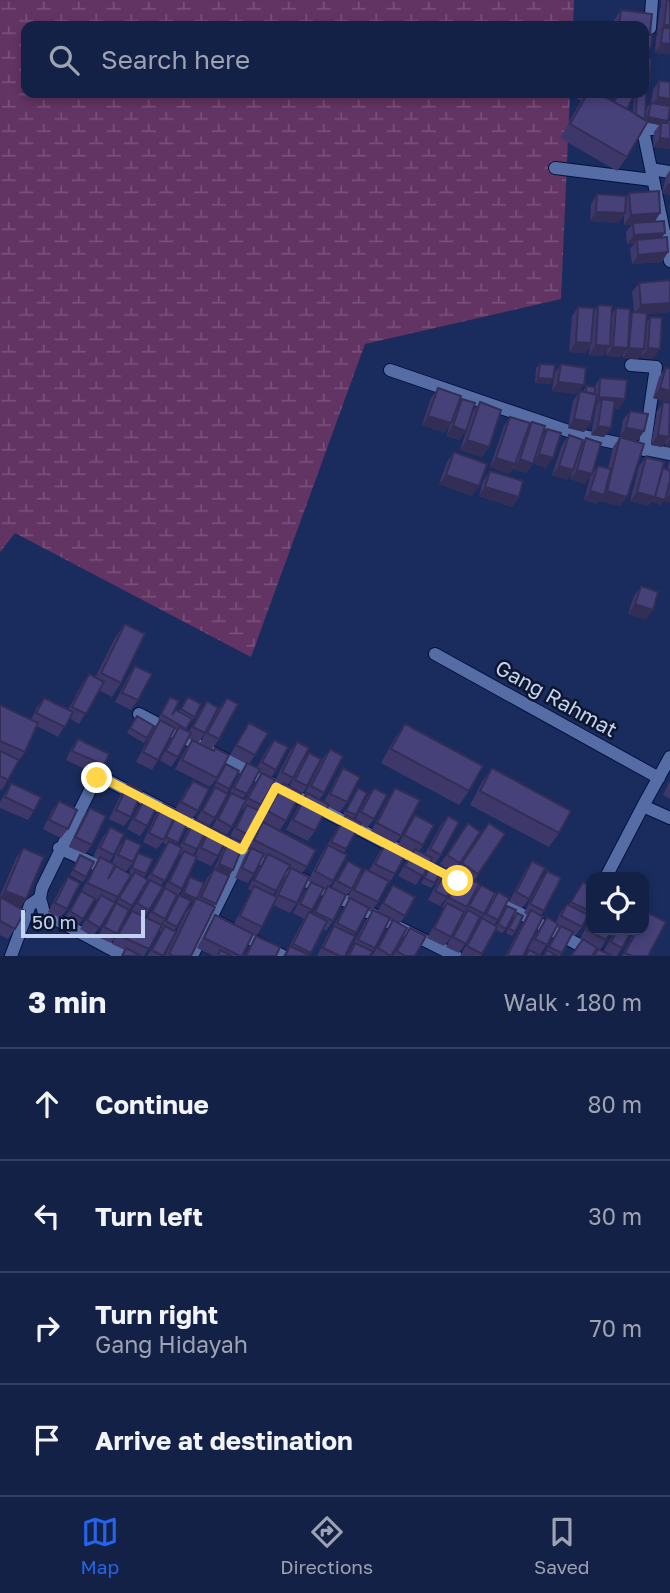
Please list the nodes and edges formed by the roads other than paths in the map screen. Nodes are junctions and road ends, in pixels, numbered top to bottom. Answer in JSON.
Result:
{"nodes":[{"id":1,"x":652,"y":0,"type":"edge"},
{"id":2,"x":649,"y":34,"type":"edge"},
{"id":3,"x":644,"y":106,"type":"edge"},
{"id":4,"x":670,"y":127,"type":"edge"},
{"id":5,"x":643,"y":130,"type":"junction"},
{"id":6,"x":555,"y":168,"type":"dead end"},
{"id":7,"x":670,"y":172,"type":"edge"},
{"id":8,"x":651,"y":175,"type":"junction"},
{"id":9,"x":668,"y":240,"type":"edge"},
{"id":10,"x":670,"y":261,"type":"edge"},
{"id":11,"x":631,"y":365,"type":"dead end"},
{"id":12,"x":390,"y":370,"type":"dead end"},
{"id":13,"x":644,"y":450,"type":"junction"},
{"id":14,"x":670,"y":454,"type":"edge"},
{"id":15,"x":435,"y":654,"type":"dead end"},
{"id":16,"x":139,"y":714,"type":"edge"},
{"id":17,"x":670,"y":757,"type":"edge"},
{"id":18,"x":659,"y":778,"type":"junction"},
{"id":19,"x":276,"y":787,"type":"junction"},
{"id":20,"x":643,"y":806,"type":"junction"},
{"id":21,"x":670,"y":818,"type":"edge"},
{"id":22,"x":60,"y":848,"type":"junction"},
{"id":23,"x":242,"y":850,"type":"junction"},
{"id":24,"x":434,"y":868,"type":"edge"},
{"id":25,"x":609,"y":872,"type":"edge"},
{"id":26,"x":470,"y":887,"type":"edge"},
{"id":27,"x":161,"y":895,"type":"edge"},
{"id":28,"x":40,"y":898,"type":"junction"},
{"id":29,"x":186,"y":906,"type":"edge"},
{"id":30,"x":211,"y":918,"type":"junction"},
{"id":31,"x":10,"y":956,"type":"edge"},
{"id":32,"x":124,"y":956,"type":"edge"},
{"id":33,"x":192,"y":956,"type":"edge"},
{"id":34,"x":283,"y":956,"type":"edge"},
{"id":35,"x":456,"y":956,"type":"edge"},
{"id":36,"x":600,"y":956,"type":"edge"}],
"edges":[{"from":1,"to":2,"type":"street"},
{"from":3,"to":5,"type":"street"},
{"from":4,"to":5,"type":"street"},
{"from":5,"to":8,"type":"street"},
{"from":6,"to":8,"type":"street"},
{"from":7,"to":8,"type":"street"},
{"from":8,"to":9,"type":"street"},
{"from":9,"to":10,"type":"street"},
{"from":11,"to":13,"type":"street"},
{"from":12,"to":13,"type":"street"},
{"from":13,"to":14,"type":"street"},
{"from":15,"to":18,"type":"street","name":"Gang Rahmat"},
{"from":16,"to":19,"type":"street"},
{"from":17,"to":18,"type":"street"},
{"from":18,"to":20,"type":"street"},
{"from":19,"to":23,"type":"street"},
{"from":19,"to":24,"type":"street"},
{"from":20,"to":21,"type":"street"},
{"from":20,"to":25,"type":"street"},
{"from":22,"to":23,"type":"street"},
{"from":22,"to":27,"type":"street"},
{"from":22,"to":28,"type":"street"},
{"from":23,"to":30,"type":"street"},
{"from":23,"to":35,"type":"street"},
{"from":26,"to":36,"type":"street"},
{"from":28,"to":31,"type":"street"},
{"from":28,"to":32,"type":"street"},
{"from":29,"to":30,"type":"street"},
{"from":30,"to":33,"type":"street"},
{"from":30,"to":34,"type":"street"}]}
